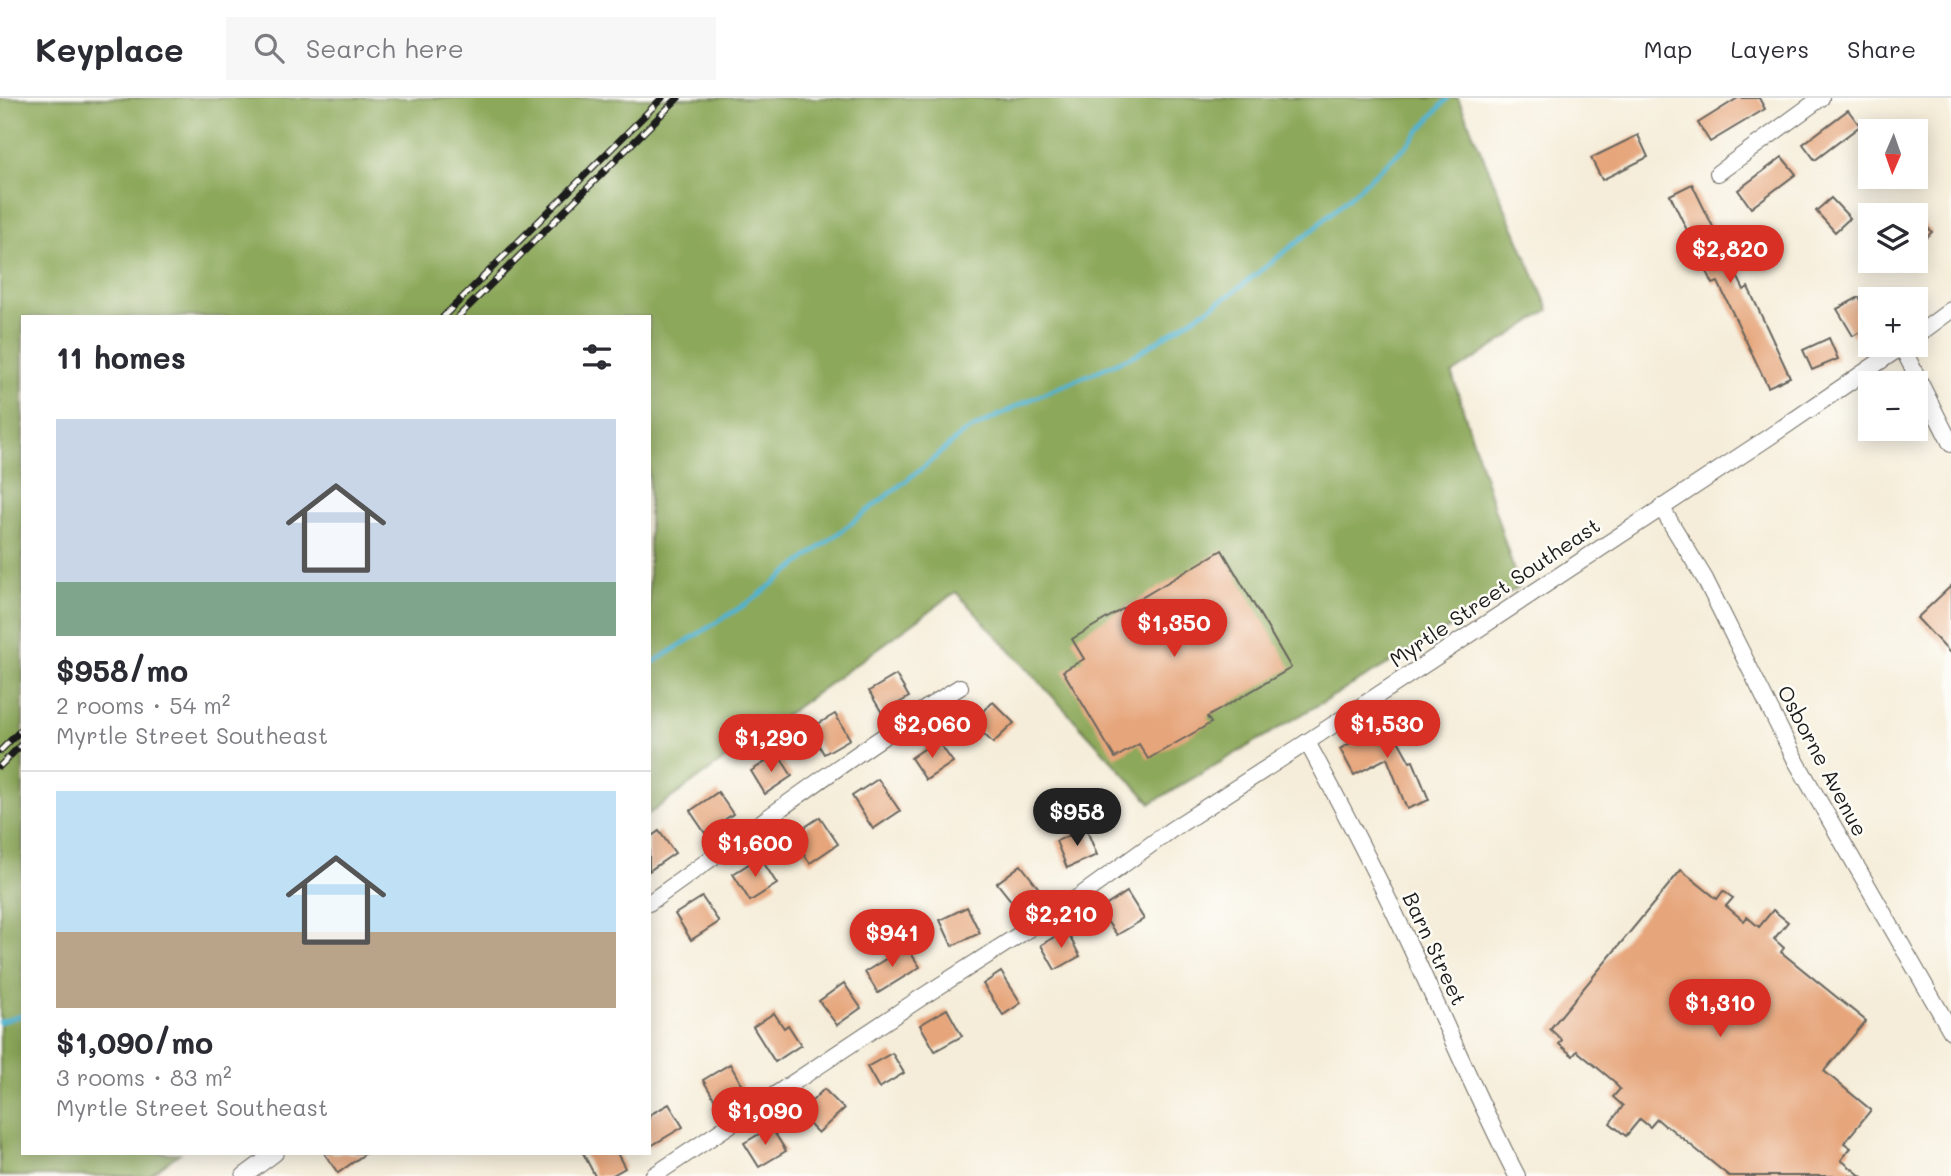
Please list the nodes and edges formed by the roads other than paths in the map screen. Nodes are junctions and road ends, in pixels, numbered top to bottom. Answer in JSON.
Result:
{"nodes":[{"id":1,"x":1821,"y":98,"type":"edge"},
{"id":2,"x":1718,"y":173,"type":"dead end"},
{"id":3,"x":1951,"y":310,"type":"edge"},
{"id":4,"x":1928,"y":327,"type":"edge"},
{"id":5,"x":1887,"y":357,"type":"edge"},
{"id":6,"x":1908,"y":357,"type":"edge"},
{"id":7,"x":1951,"y":444,"type":"edge"},
{"id":8,"x":1661,"y":507,"type":"junction"},
{"id":9,"x":960,"y":687,"type":"dead end"},
{"id":10,"x":1307,"y":742,"type":"junction"},
{"id":11,"x":651,"y":902,"type":"edge"},
{"id":12,"x":1951,"y":1031,"type":"edge"},
{"id":13,"x":272,"y":1155,"type":"edge"},
{"id":14,"x":244,"y":1176,"type":"edge"},
{"id":15,"x":653,"y":1176,"type":"edge"},
{"id":16,"x":1517,"y":1176,"type":"edge"}],
"edges":[{"from":1,"to":2,"type":"street"},
{"from":3,"to":4,"type":"street"},
{"from":5,"to":8,"type":"street","name":"Myrtle Street Southeast"},
{"from":6,"to":7,"type":"street"},
{"from":8,"to":10,"type":"street","name":"Myrtle Street Southeast"},
{"from":8,"to":12,"type":"street","name":"Osborne Avenue"},
{"from":9,"to":11,"type":"street"},
{"from":10,"to":15,"type":"street","name":"Myrtle Street Southeast"},
{"from":10,"to":16,"type":"street","name":"Barn Street"},
{"from":13,"to":14,"type":"street"}]}
